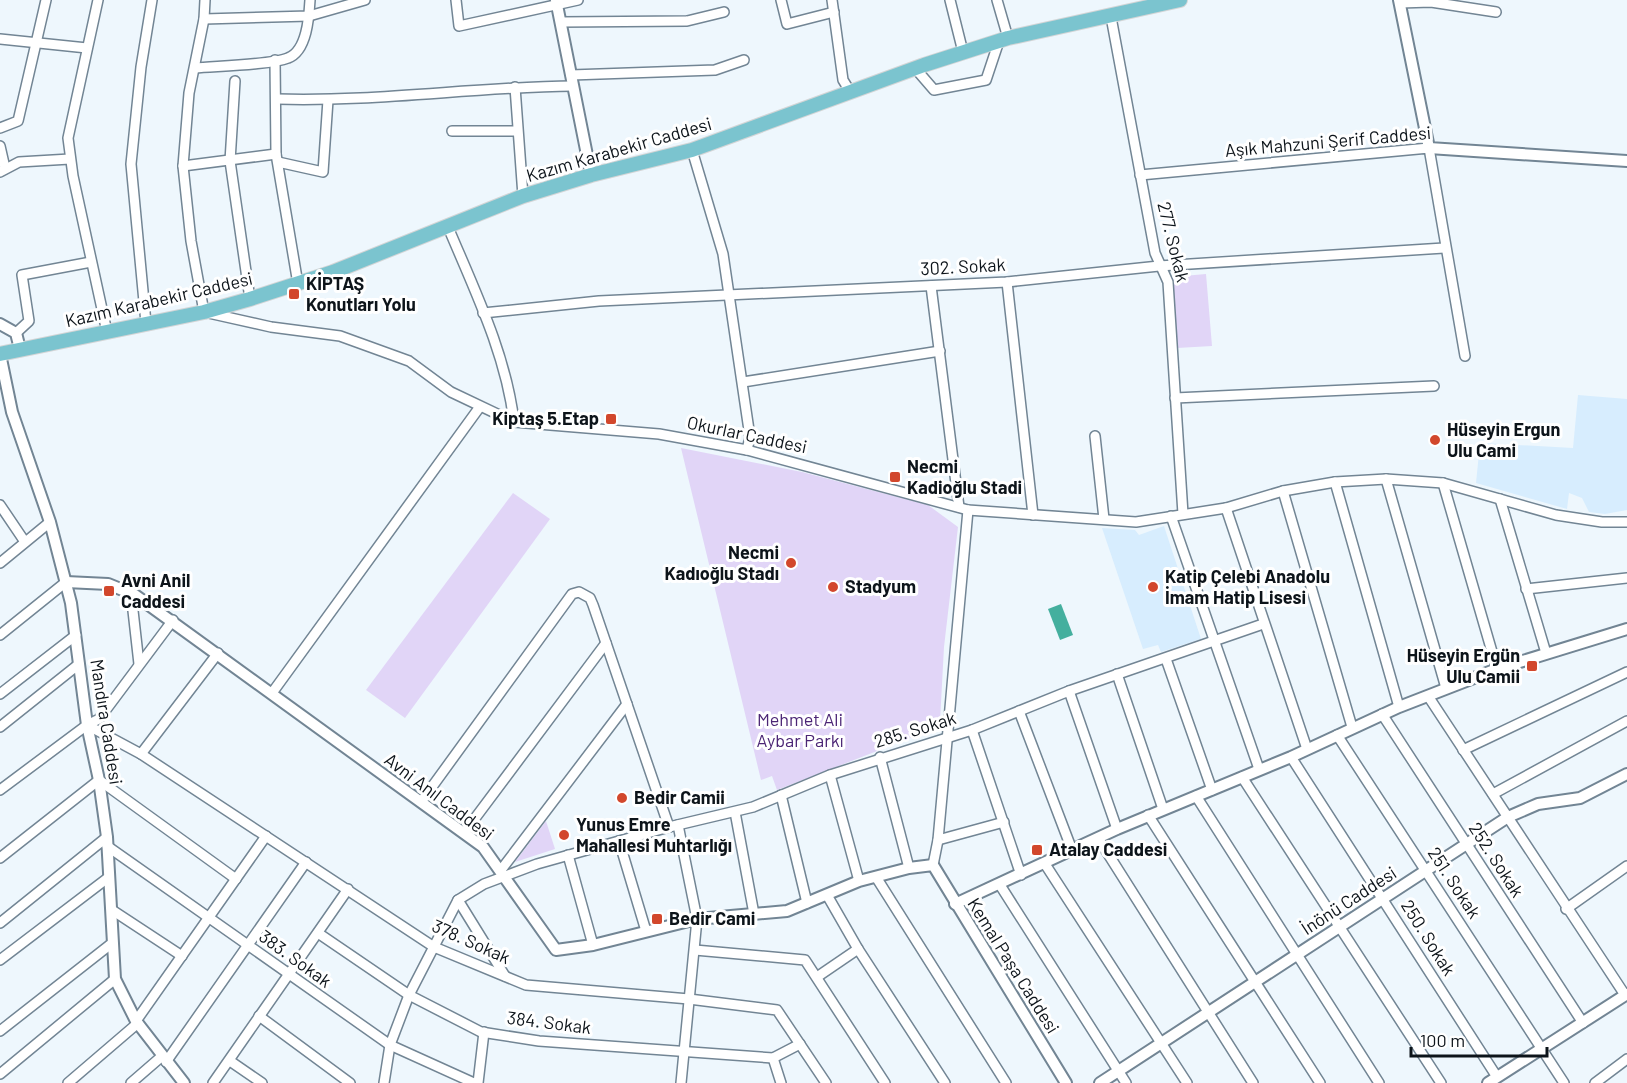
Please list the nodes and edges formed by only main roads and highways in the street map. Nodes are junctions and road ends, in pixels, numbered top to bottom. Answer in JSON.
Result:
{"nodes":[{"id":1,"x":1180,"y":0,"type":"edge"},
{"id":2,"x":0,"y":354,"type":"edge"}],
"edges":[{"from":1,"to":2,"type":"main road","name":"Kazım Karabekir Caddesi"}]}
